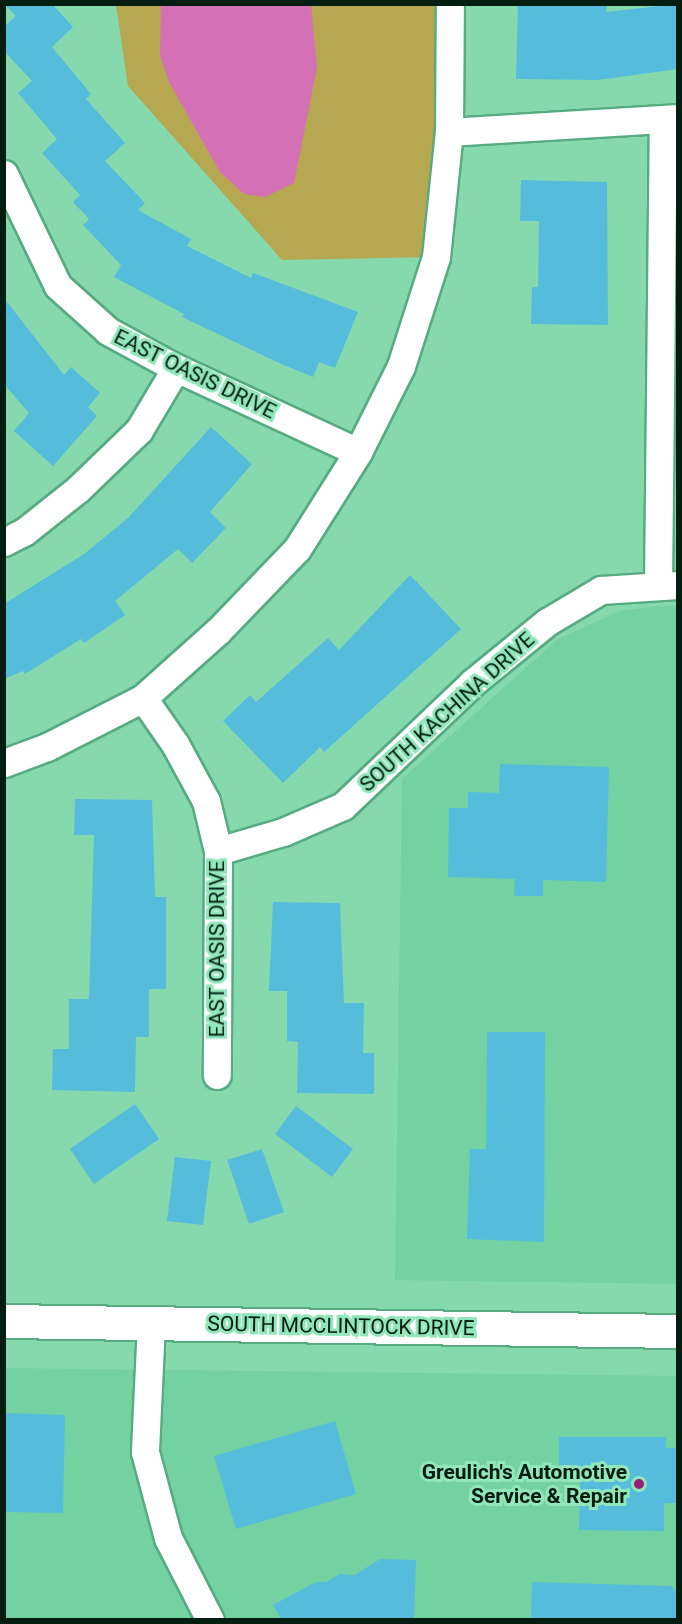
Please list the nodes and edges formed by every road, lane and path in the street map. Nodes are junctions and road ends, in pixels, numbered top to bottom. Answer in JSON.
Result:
{"nodes":[{"id":1,"x":450,"y":4,"type":"edge"},
{"id":2,"x":670,"y":119,"type":"edge"},
{"id":3,"x":449,"y":132,"type":"junction"},
{"id":4,"x":4,"y":174,"type":"edge"},
{"id":5,"x":176,"y":368,"type":"junction"},
{"id":6,"x":358,"y":452,"type":"junction"},
{"id":7,"x":4,"y":542,"type":"edge"},
{"id":8,"x":668,"y":585,"type":"edge"},
{"id":9,"x":143,"y":698,"type":"junction"},
{"id":10,"x":4,"y":763,"type":"edge"},
{"id":11,"x":218,"y":851,"type":"junction"},
{"id":12,"x":217,"y":1075,"type":"dead end"},
{"id":13,"x":4,"y":1321,"type":"edge"},
{"id":14,"x":151,"y":1323,"type":"junction"},
{"id":15,"x":678,"y":1331,"type":"edge"},
{"id":16,"x":210,"y":1620,"type":"edge"}],
"edges":[{"from":1,"to":3,"type":"street"},
{"from":2,"to":3,"type":"street"},
{"from":2,"to":8,"type":"street"},
{"from":3,"to":6,"type":"street"},
{"from":4,"to":5,"type":"street","name":"EAST OASIS DRIVE"},
{"from":5,"to":6,"type":"street","name":"EAST OASIS DRIVE"},
{"from":5,"to":7,"type":"street"},
{"from":6,"to":9,"type":"street"},
{"from":8,"to":11,"type":"street","name":"SOUTH KACHINA DRIVE"},
{"from":9,"to":10,"type":"street"},
{"from":9,"to":11,"type":"street","name":"EAST OASIS DRIVE"},
{"from":11,"to":12,"type":"street","name":"EAST OASIS DRIVE"},
{"from":13,"to":14,"type":"main road","name":"SOUTH MCCLINTOCK DRIVE"},
{"from":14,"to":15,"type":"main road","name":"SOUTH MCCLINTOCK DRIVE"},
{"from":14,"to":16,"type":"street"}]}
